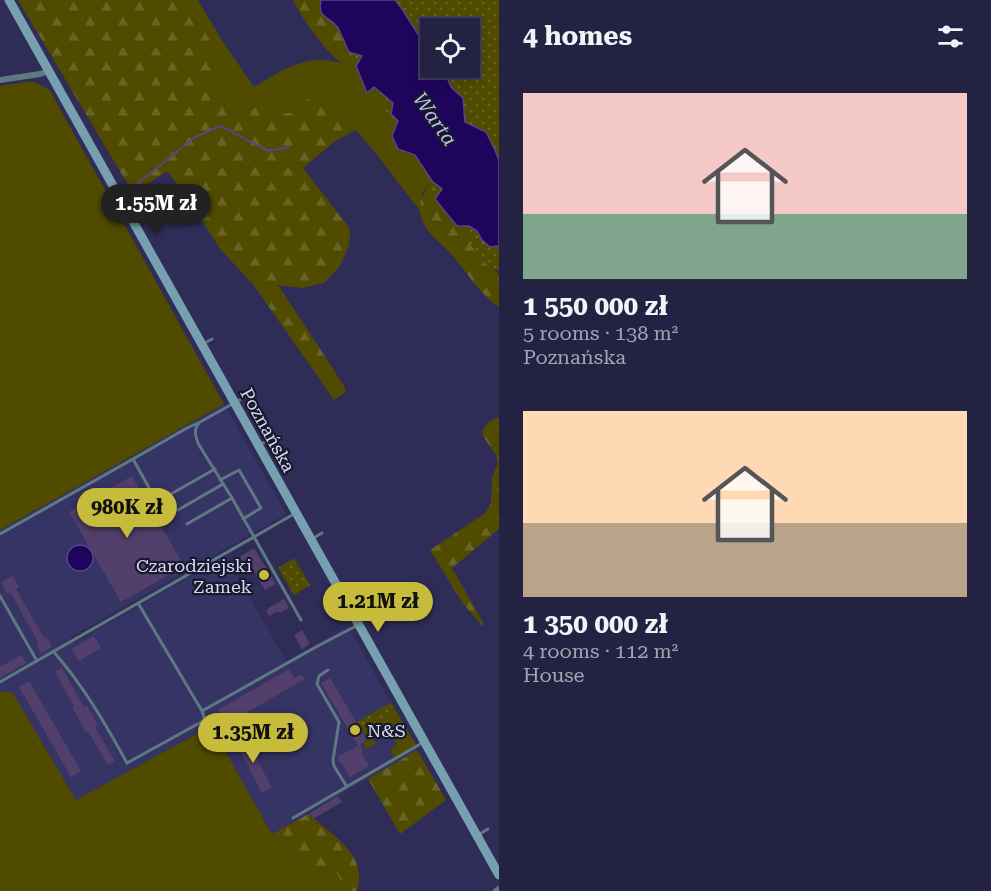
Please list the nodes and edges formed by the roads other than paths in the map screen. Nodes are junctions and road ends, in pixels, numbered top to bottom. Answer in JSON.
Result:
{"nodes":[{"id":1,"x":9,"y":0,"type":"edge"},
{"id":2,"x":49,"y":70,"type":"junction"},
{"id":3,"x":0,"y":80,"type":"edge"},
{"id":4,"x":212,"y":339,"type":"dead end"},
{"id":5,"x":201,"y":345,"type":"junction"},
{"id":6,"x":245,"y":397,"type":"dead end"},
{"id":7,"x":234,"y":403,"type":"junction"},
{"id":8,"x":200,"y":422,"type":"junction"},
{"id":9,"x":269,"y":440,"type":"dead end"},
{"id":10,"x":258,"y":446,"type":"junction"},
{"id":11,"x":133,"y":459,"type":"junction"},
{"id":12,"x":215,"y":470,"type":"junction"},
{"id":13,"x":220,"y":480,"type":"junction"},
{"id":14,"x":223,"y":484,"type":"junction"},
{"id":15,"x":232,"y":498,"type":"junction"},
{"id":16,"x":178,"y":510,"type":"dead end"},
{"id":17,"x":296,"y":513,"type":"junction"},
{"id":18,"x":243,"y":519,"type":"junction"},
{"id":19,"x":187,"y":524,"type":"dead end"},
{"id":20,"x":322,"y":533,"type":"dead end"},
{"id":21,"x":0,"y":534,"type":"edge"},
{"id":22,"x":253,"y":537,"type":"junction"},
{"id":23,"x":310,"y":539,"type":"junction"},
{"id":24,"x":0,"y":596,"type":"edge"},
{"id":25,"x":138,"y":603,"type":"junction"},
{"id":26,"x":301,"y":620,"type":"dead end"},
{"id":27,"x":358,"y":625,"type":"junction"},
{"id":28,"x":53,"y":651,"type":"junction"},
{"id":29,"x":37,"y":661,"type":"junction"},
{"id":30,"x":328,"y":670,"type":"dead end"},
{"id":31,"x":0,"y":682,"type":"edge"},
{"id":32,"x":202,"y":711,"type":"junction"},
{"id":33,"x":424,"y":742,"type":"junction"},
{"id":34,"x":346,"y":787,"type":"junction"},
{"id":35,"x":293,"y":818,"type":"dead end"},
{"id":36,"x":488,"y":829,"type":"dead end"},
{"id":37,"x":476,"y":836,"type":"junction"},
{"id":38,"x":499,"y":875,"type":"edge"}],
"edges":[{"from":1,"to":2,"type":"main road","name":"Poznańska"},
{"from":2,"to":3,"type":"street"},
{"from":2,"to":5,"type":"main road","name":"Poznańska"},
{"from":4,"to":5,"type":"lane"},
{"from":5,"to":7,"type":"main road","name":"Poznańska"},
{"from":6,"to":7,"type":"lane"},
{"from":7,"to":8,"type":"lane"},
{"from":7,"to":10,"type":"main road","name":"Poznańska"},
{"from":8,"to":11,"type":"lane"},
{"from":8,"to":12,"type":"lane"},
{"from":9,"to":10,"type":"lane"},
{"from":10,"to":17,"type":"main road","name":"Poznańska"},
{"from":11,"to":12,"type":"lane"},
{"from":11,"to":21,"type":"lane"},
{"from":12,"to":13,"type":"lane"},
{"from":13,"to":14,"type":"lane"},
{"from":13,"to":18,"type":"lane"},
{"from":14,"to":15,"type":"lane"},
{"from":14,"to":16,"type":"lane"},
{"from":15,"to":18,"type":"lane"},
{"from":15,"to":19,"type":"lane"},
{"from":17,"to":22,"type":"lane"},
{"from":17,"to":23,"type":"main road","name":"Poznańska"},
{"from":18,"to":22,"type":"lane"},
{"from":20,"to":23,"type":"lane"},
{"from":22,"to":25,"type":"lane"},
{"from":22,"to":26,"type":"lane"},
{"from":23,"to":27,"type":"main road","name":"Poznańska"},
{"from":24,"to":29,"type":"lane"},
{"from":25,"to":28,"type":"lane"},
{"from":25,"to":32,"type":"lane"},
{"from":27,"to":32,"type":"lane"},
{"from":27,"to":33,"type":"main road","name":"Poznańska"},
{"from":28,"to":29,"type":"lane"},
{"from":28,"to":32,"type":"lane"},
{"from":29,"to":31,"type":"lane"},
{"from":30,"to":34,"type":"lane"},
{"from":33,"to":34,"type":"lane"},
{"from":33,"to":37,"type":"main road","name":"Poznańska"},
{"from":34,"to":35,"type":"lane"},
{"from":36,"to":37,"type":"lane"},
{"from":37,"to":38,"type":"main road","name":"Poznańska"}]}
